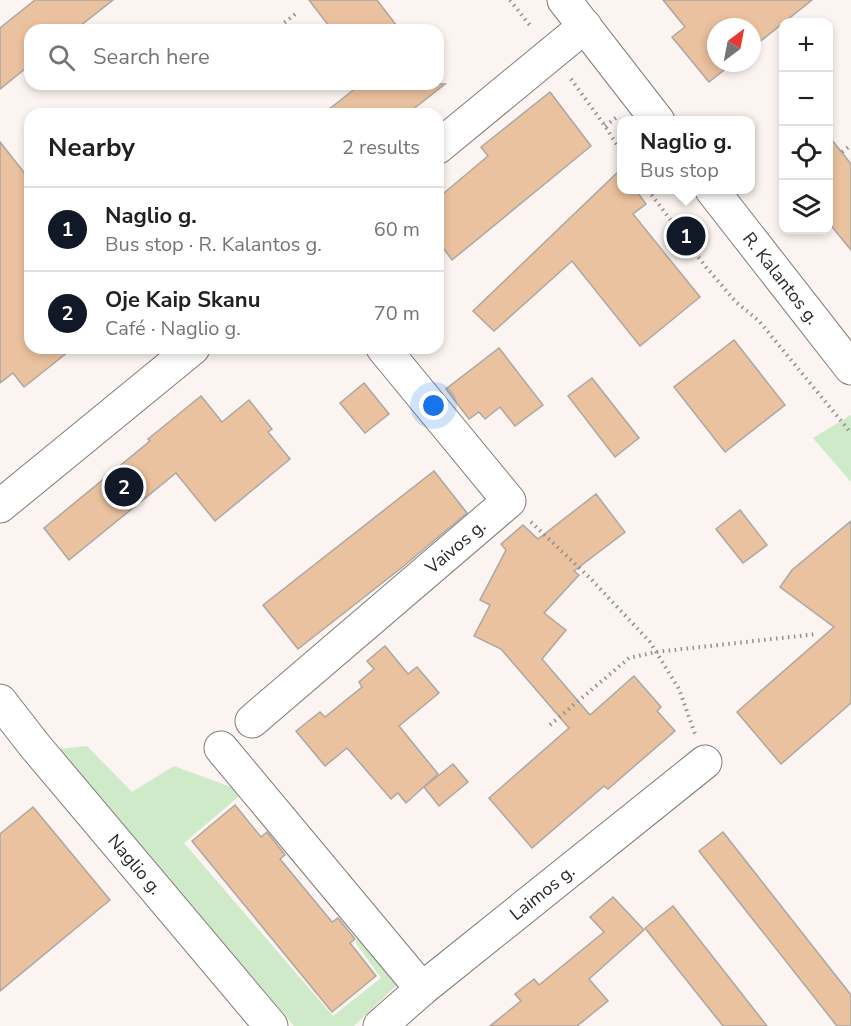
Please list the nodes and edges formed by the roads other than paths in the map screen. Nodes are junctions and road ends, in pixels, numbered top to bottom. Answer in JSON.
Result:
{"nodes":[{"id":1,"x":564,"y":0,"type":"edge"},
{"id":2,"x":585,"y":26,"type":"junction"},
{"id":3,"x":655,"y":116,"type":"edge"},
{"id":4,"x":444,"y":142,"type":"edge"},
{"id":5,"x":716,"y":194,"type":"edge"},
{"id":6,"x":186,"y":354,"type":"edge"},
{"id":7,"x":388,"y":354,"type":"edge"},
{"id":8,"x":851,"y":368,"type":"edge"},
{"id":9,"x":0,"y":506,"type":"edge"},
{"id":10,"x":0,"y":701,"type":"edge"},
{"id":11,"x":252,"y":721,"type":"dead end"},
{"id":12,"x":221,"y":748,"type":"dead end"},
{"id":13,"x":705,"y":762,"type":"road end"},
{"id":14,"x":422,"y":989,"type":"junction"},
{"id":15,"x":272,"y":1026,"type":"edge"},
{"id":16,"x":380,"y":1026,"type":"edge"}],
"edges":[{"from":1,"to":2,"type":"street"},
{"from":2,"to":3,"type":"street"},
{"from":2,"to":4,"type":"street"},
{"from":5,"to":8,"type":"street","name":"R. Kalantos g."},
{"from":6,"to":9,"type":"street"},
{"from":7,"to":11,"type":"street","name":"Vaivos g."},
{"from":10,"to":15,"type":"street","name":"Naglio g."},
{"from":12,"to":14,"type":"street"},
{"from":13,"to":14,"type":"street","name":"Laimos g."},
{"from":14,"to":16,"type":"street","name":"Laimos g."}]}
